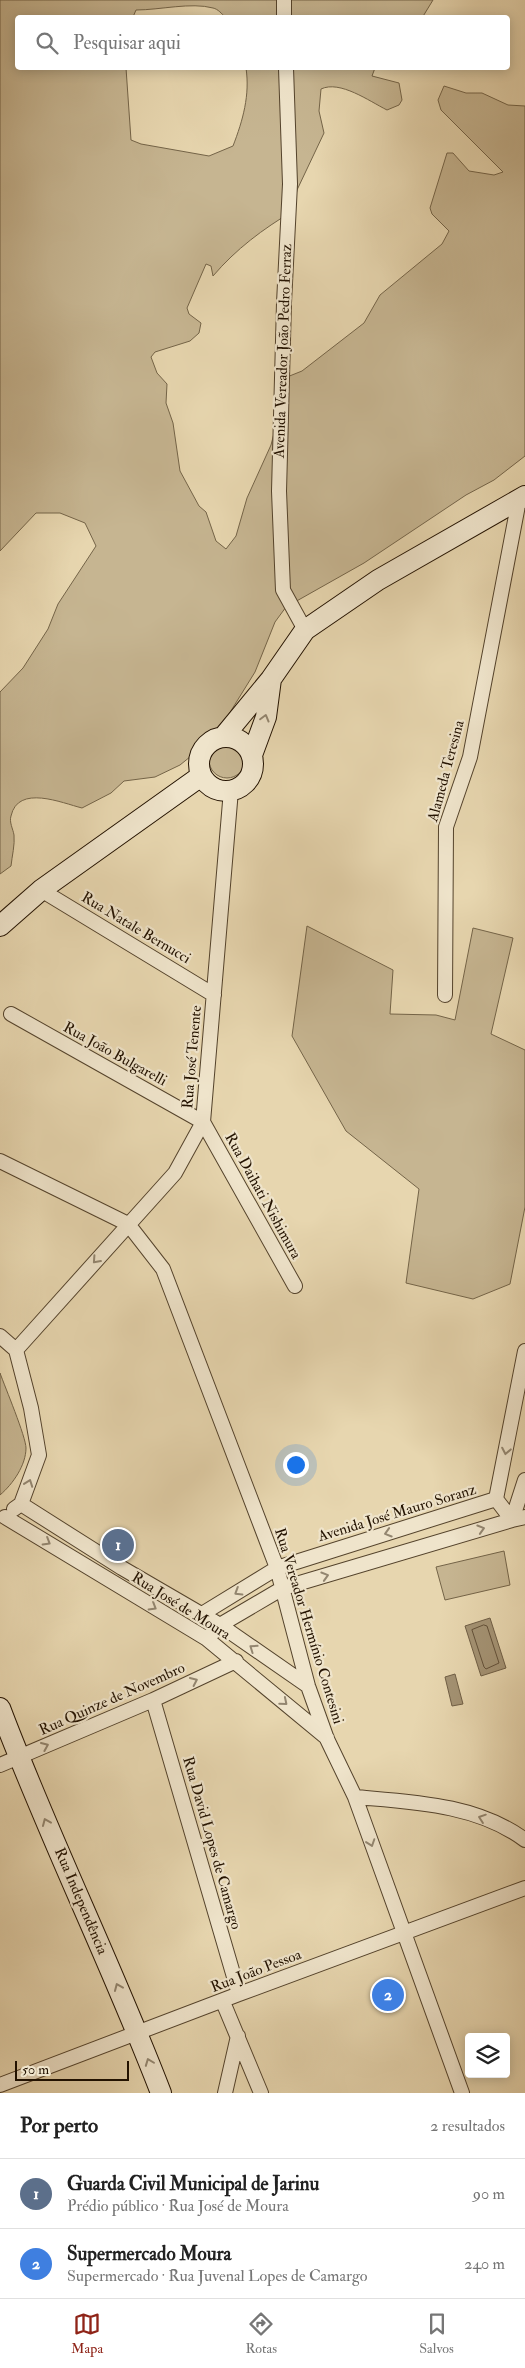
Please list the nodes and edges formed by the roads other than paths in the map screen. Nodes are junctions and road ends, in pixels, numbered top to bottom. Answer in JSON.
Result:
{"nodes":[{"id":1,"x":284,"y":0,"type":"edge"},
{"id":2,"x":284,"y":15,"type":"edge"},
{"id":3,"x":286,"y":70,"type":"edge"},
{"id":4,"x":522,"y":498,"type":"edge"},
{"id":5,"x":305,"y":630,"type":"junction"},
{"id":6,"x":271,"y":679,"type":"junction"},
{"id":7,"x":224,"y":736,"type":"junction"},
{"id":8,"x":252,"y":756,"type":"junction"},
{"id":9,"x":201,"y":776,"type":"junction"},
{"id":10,"x":232,"y":790,"type":"junction"},
{"id":11,"x":41,"y":890,"type":"junction"},
{"id":12,"x":0,"y":926,"type":"edge"},
{"id":13,"x":214,"y":995,"type":"junction"},
{"id":14,"x":445,"y":995,"type":"dead end"},
{"id":15,"x":11,"y":1014,"type":"dead end"},
{"id":16,"x":203,"y":1122,"type":"junction"},
{"id":17,"x":0,"y":1160,"type":"edge"},
{"id":18,"x":128,"y":1224,"type":"junction"},
{"id":19,"x":295,"y":1286,"type":"dead end"},
{"id":20,"x":0,"y":1336,"type":"edge"},
{"id":21,"x":16,"y":1350,"type":"junction"},
{"id":22,"x":525,"y":1351,"type":"edge"},
{"id":23,"x":525,"y":1480,"type":"edge"},
{"id":24,"x":496,"y":1499,"type":"junction"},
{"id":25,"x":21,"y":1504,"type":"junction"},
{"id":26,"x":2,"y":1519,"type":"edge"},
{"id":27,"x":519,"y":1519,"type":"edge"},
{"id":28,"x":122,"y":1568,"type":"junction"},
{"id":29,"x":277,"y":1568,"type":"junction"},
{"id":30,"x":111,"y":1582,"type":"junction"},
{"id":31,"x":283,"y":1588,"type":"junction"},
{"id":32,"x":202,"y":1614,"type":"junction"},
{"id":33,"x":220,"y":1624,"type":"junction"},
{"id":34,"x":207,"y":1639,"type":"junction"},
{"id":35,"x":236,"y":1661,"type":"junction"},
{"id":36,"x":308,"y":1686,"type":"junction"},
{"id":37,"x":153,"y":1700,"type":"junction"},
{"id":38,"x":0,"y":1708,"type":"edge"},
{"id":39,"x":328,"y":1738,"type":"junction"},
{"id":40,"x":18,"y":1757,"type":"junction"},
{"id":41,"x":0,"y":1765,"type":"edge"},
{"id":42,"x":354,"y":1798,"type":"junction"},
{"id":43,"x":525,"y":1840,"type":"edge"},
{"id":44,"x":525,"y":1888,"type":"edge"},
{"id":45,"x":402,"y":1933,"type":"junction"},
{"id":46,"x":239,"y":1994,"type":"junction"},
{"id":47,"x":223,"y":2002,"type":"junction"},
{"id":48,"x":137,"y":2031,"type":"junction"},
{"id":49,"x":238,"y":2036,"type":"junction"},
{"id":50,"x":0,"y":2085,"type":"edge"},
{"id":51,"x":161,"y":2093,"type":"edge"},
{"id":52,"x":225,"y":2093,"type":"edge"},
{"id":53,"x":261,"y":2093,"type":"edge"},
{"id":54,"x":462,"y":2093,"type":"edge"}],
"edges":[{"from":1,"to":2,"type":"street"},
{"from":3,"to":5,"type":"street","name":"Avenida Vereador João Pedro Ferraz"},
{"from":4,"to":5,"type":"main road"},
{"from":4,"to":14,"type":"street","name":"Alameda Teresina"},
{"from":5,"to":6,"type":"main road"},
{"from":6,"to":7,"type":"main road"},
{"from":8,"to":6,"type":"main road","one_way":true},
{"from":7,"to":8,"type":"main road"},
{"from":7,"to":9,"type":"main road"},
{"from":8,"to":10,"type":"main road"},
{"from":9,"to":10,"type":"main road"},
{"from":9,"to":11,"type":"main road"},
{"from":10,"to":13,"type":"street","name":"Rua José Tenente"},
{"from":11,"to":12,"type":"main road"},
{"from":11,"to":13,"type":"street","name":"Rua Natale Bernucci"},
{"from":13,"to":16,"type":"street","name":"Rua José Tenente"},
{"from":15,"to":16,"type":"street","name":"Rua João Bulgarelli"},
{"from":16,"to":18,"type":"street","name":"Rua José Tenente"},
{"from":16,"to":19,"type":"street","name":"Rua Daihati Nishimura"},
{"from":17,"to":18,"type":"street"},
{"from":18,"to":21,"type":"street","name":"Rua José Tenente","one_way":true},
{"from":18,"to":29,"type":"street","name":"Rua Vereador Hermínio Contesini"},
{"from":20,"to":21,"type":"street"},
{"from":25,"to":21,"type":"street","one_way":true},
{"from":22,"to":24,"type":"street","name":"Avenida José Mauro Soranz","one_way":true},
{"from":23,"to":27,"type":"street"},
{"from":24,"to":27,"type":"street"},
{"from":24,"to":29,"type":"street","name":"Avenida José Mauro Soranz","one_way":true},
{"from":25,"to":26,"type":"street"},
{"from":25,"to":28,"type":"street","name":"Rua José de Moura"},
{"from":26,"to":30,"type":"street","name":"Rua José de Moura","one_way":true},
{"from":31,"to":27,"type":"street","one_way":true},
{"from":28,"to":30,"type":"street"},
{"from":28,"to":32,"type":"street","name":"Rua José de Moura"},
{"from":29,"to":31,"type":"street","name":"Rua Vereador Hermínio Contesini"},
{"from":29,"to":32,"type":"street","name":"Avenida José Mauro Soranz","one_way":true},
{"from":30,"to":34,"type":"street","name":"Rua José de Moura","one_way":true},
{"from":31,"to":33,"type":"street"},
{"from":31,"to":36,"type":"street","name":"Rua Vereador Hermínio Contesini"},
{"from":32,"to":33,"type":"street","name":"Rua José de Moura"},
{"from":33,"to":34,"type":"street"},
{"from":36,"to":33,"type":"street","name":"Rua José de Moura","one_way":true},
{"from":34,"to":35,"type":"street","name":"Rua José de Moura"},
{"from":37,"to":35,"type":"street","name":"Rua Quinze de Novembro","one_way":true},
{"from":35,"to":39,"type":"street","name":"Rua José de Moura","one_way":true},
{"from":36,"to":39,"type":"street","name":"Rua Vereador Hermínio Contesini"},
{"from":40,"to":37,"type":"street","name":"Rua Quinze de Novembro","one_way":true},
{"from":37,"to":46,"type":"street","name":"Rua David Lopes de Camargo"},
{"from":38,"to":40,"type":"main road","name":"Rua Independência"},
{"from":39,"to":42,"type":"street","name":"Rua Vereador Hermínio Contesini"},
{"from":40,"to":41,"type":"street","name":"Rua Quinze de Novembro"},
{"from":48,"to":40,"type":"main road","name":"Rua Independência","one_way":true},
{"from":43,"to":42,"type":"street","one_way":true},
{"from":42,"to":45,"type":"street","name":"Rua Vereador Hermínio Contesini","one_way":true},
{"from":44,"to":45,"type":"street","name":"Rua João Pessoa"},
{"from":45,"to":46,"type":"street","name":"Rua João Pessoa"},
{"from":45,"to":54,"type":"street","name":"Rua Vereador Hermínio Contesini"},
{"from":46,"to":47,"type":"street","name":"Rua João Pessoa"},
{"from":47,"to":48,"type":"street","name":"Rua João Pessoa"},
{"from":47,"to":49,"type":"street"},
{"from":48,"to":50,"type":"street","name":"Rua João Pessoa"},
{"from":51,"to":48,"type":"main road","name":"Rua Independência","one_way":true},
{"from":49,"to":52,"type":"street"},
{"from":49,"to":53,"type":"street"}]}
